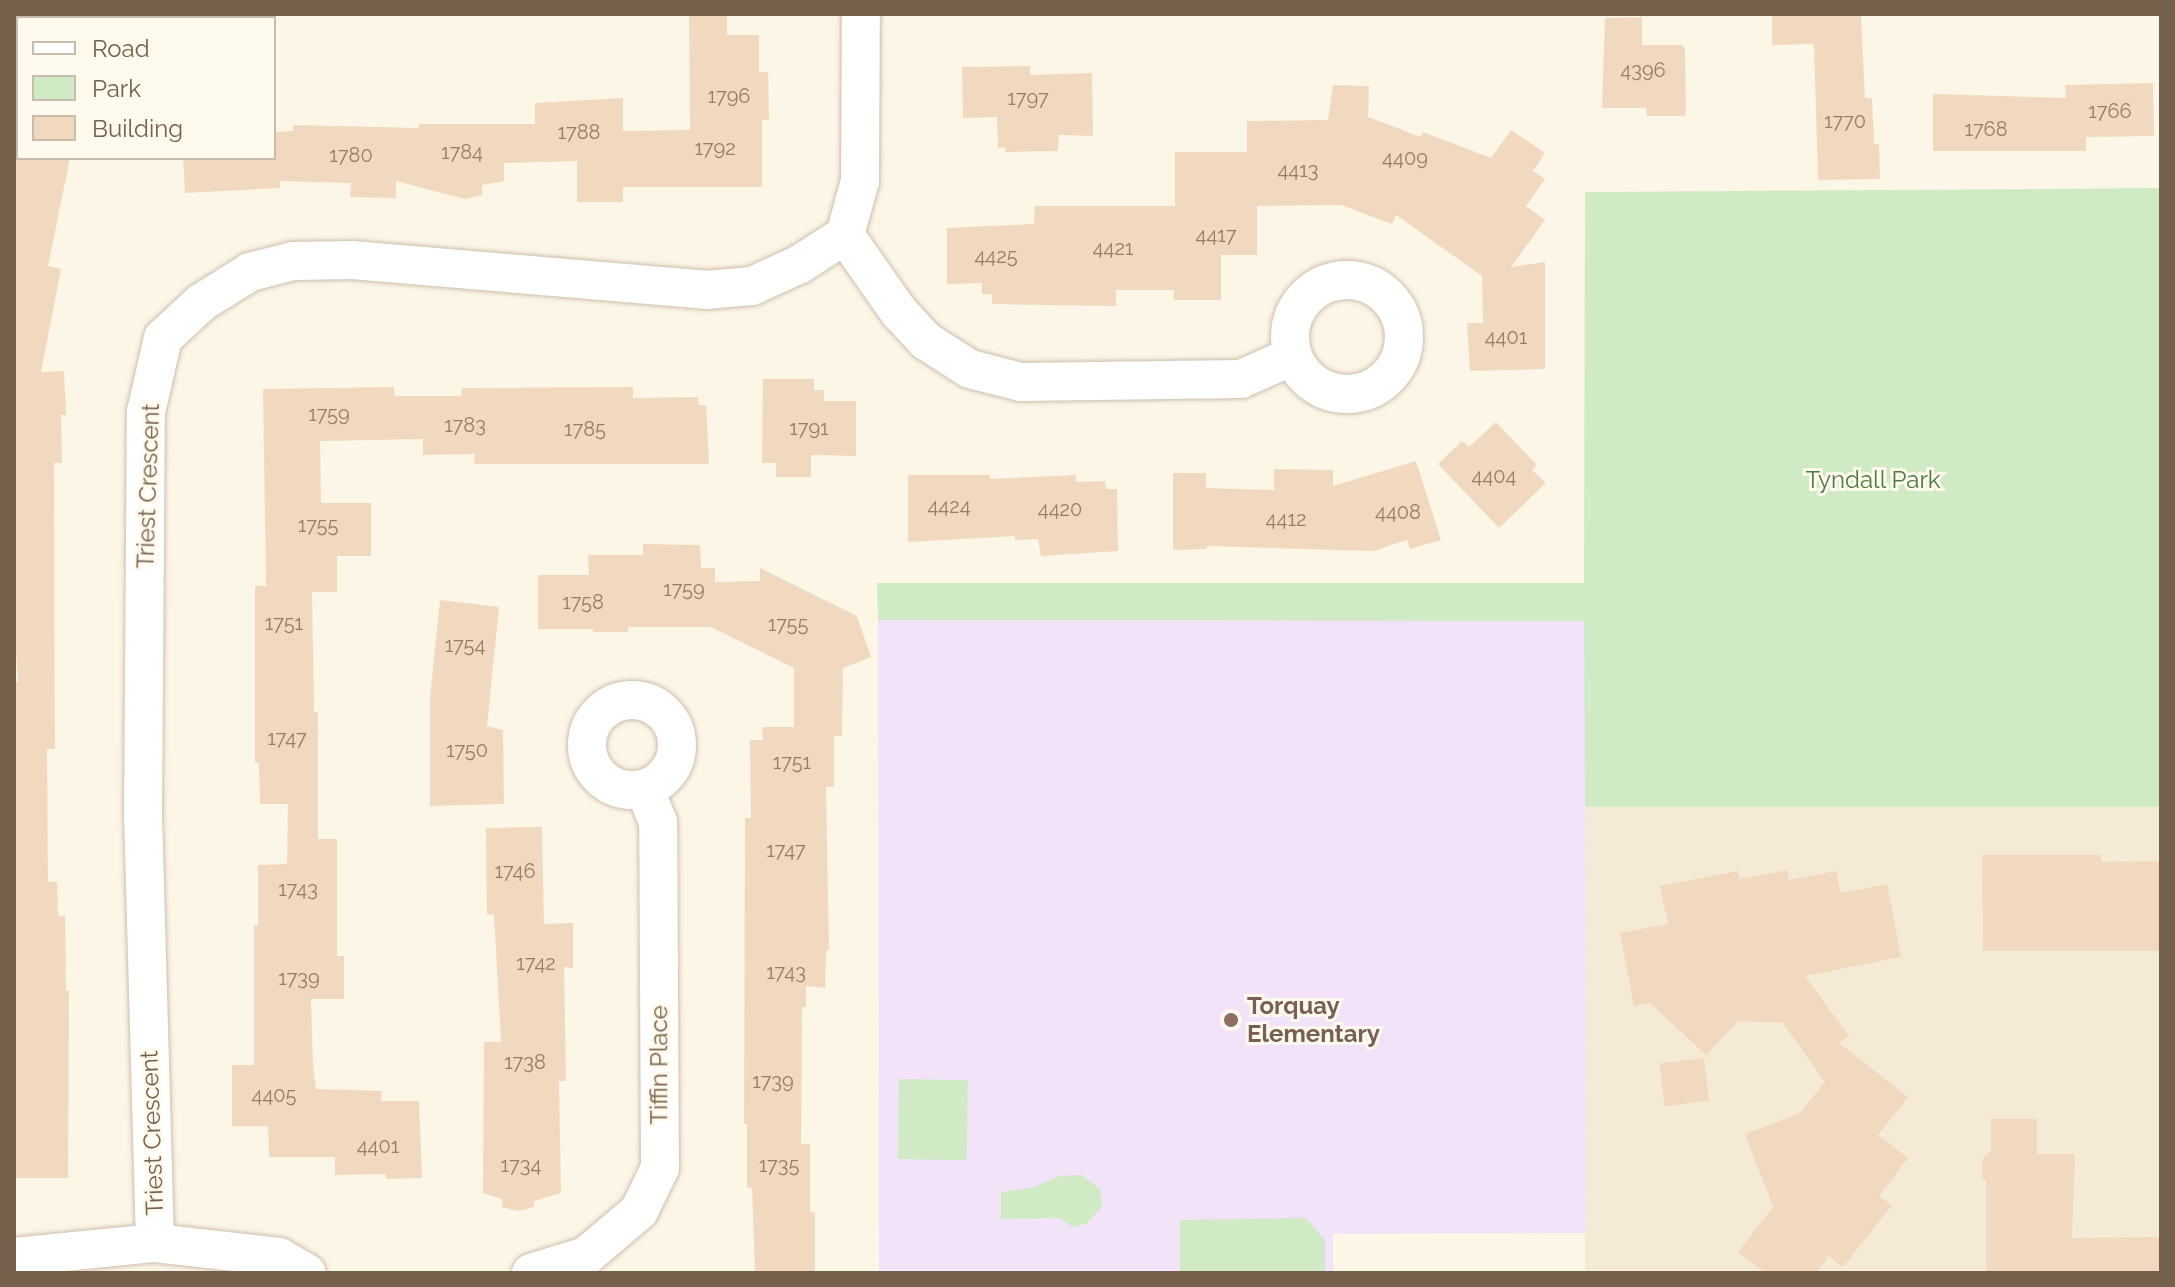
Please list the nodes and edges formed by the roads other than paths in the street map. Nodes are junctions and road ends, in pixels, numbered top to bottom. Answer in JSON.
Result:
{"nodes":[{"id":1,"x":861,"y":14,"type":"edge"},
{"id":2,"x":845,"y":235,"type":"junction"},
{"id":3,"x":1293,"y":356,"type":"dead end"},
{"id":4,"x":645,"y":789,"type":"dead end"},
{"id":5,"x":155,"y":1243,"type":"junction"},
{"id":6,"x":14,"y":1257,"type":"edge"},
{"id":7,"x":307,"y":1273,"type":"edge"},
{"id":8,"x":531,"y":1273,"type":"edge"}],
"edges":[{"from":1,"to":2,"type":"street"},
{"from":2,"to":3,"type":"street"},
{"from":2,"to":5,"type":"street","name":"Triest Crescent"},
{"from":4,"to":8,"type":"street","name":"Tiffin Place"},
{"from":5,"to":6,"type":"street"},
{"from":5,"to":7,"type":"street"}]}
